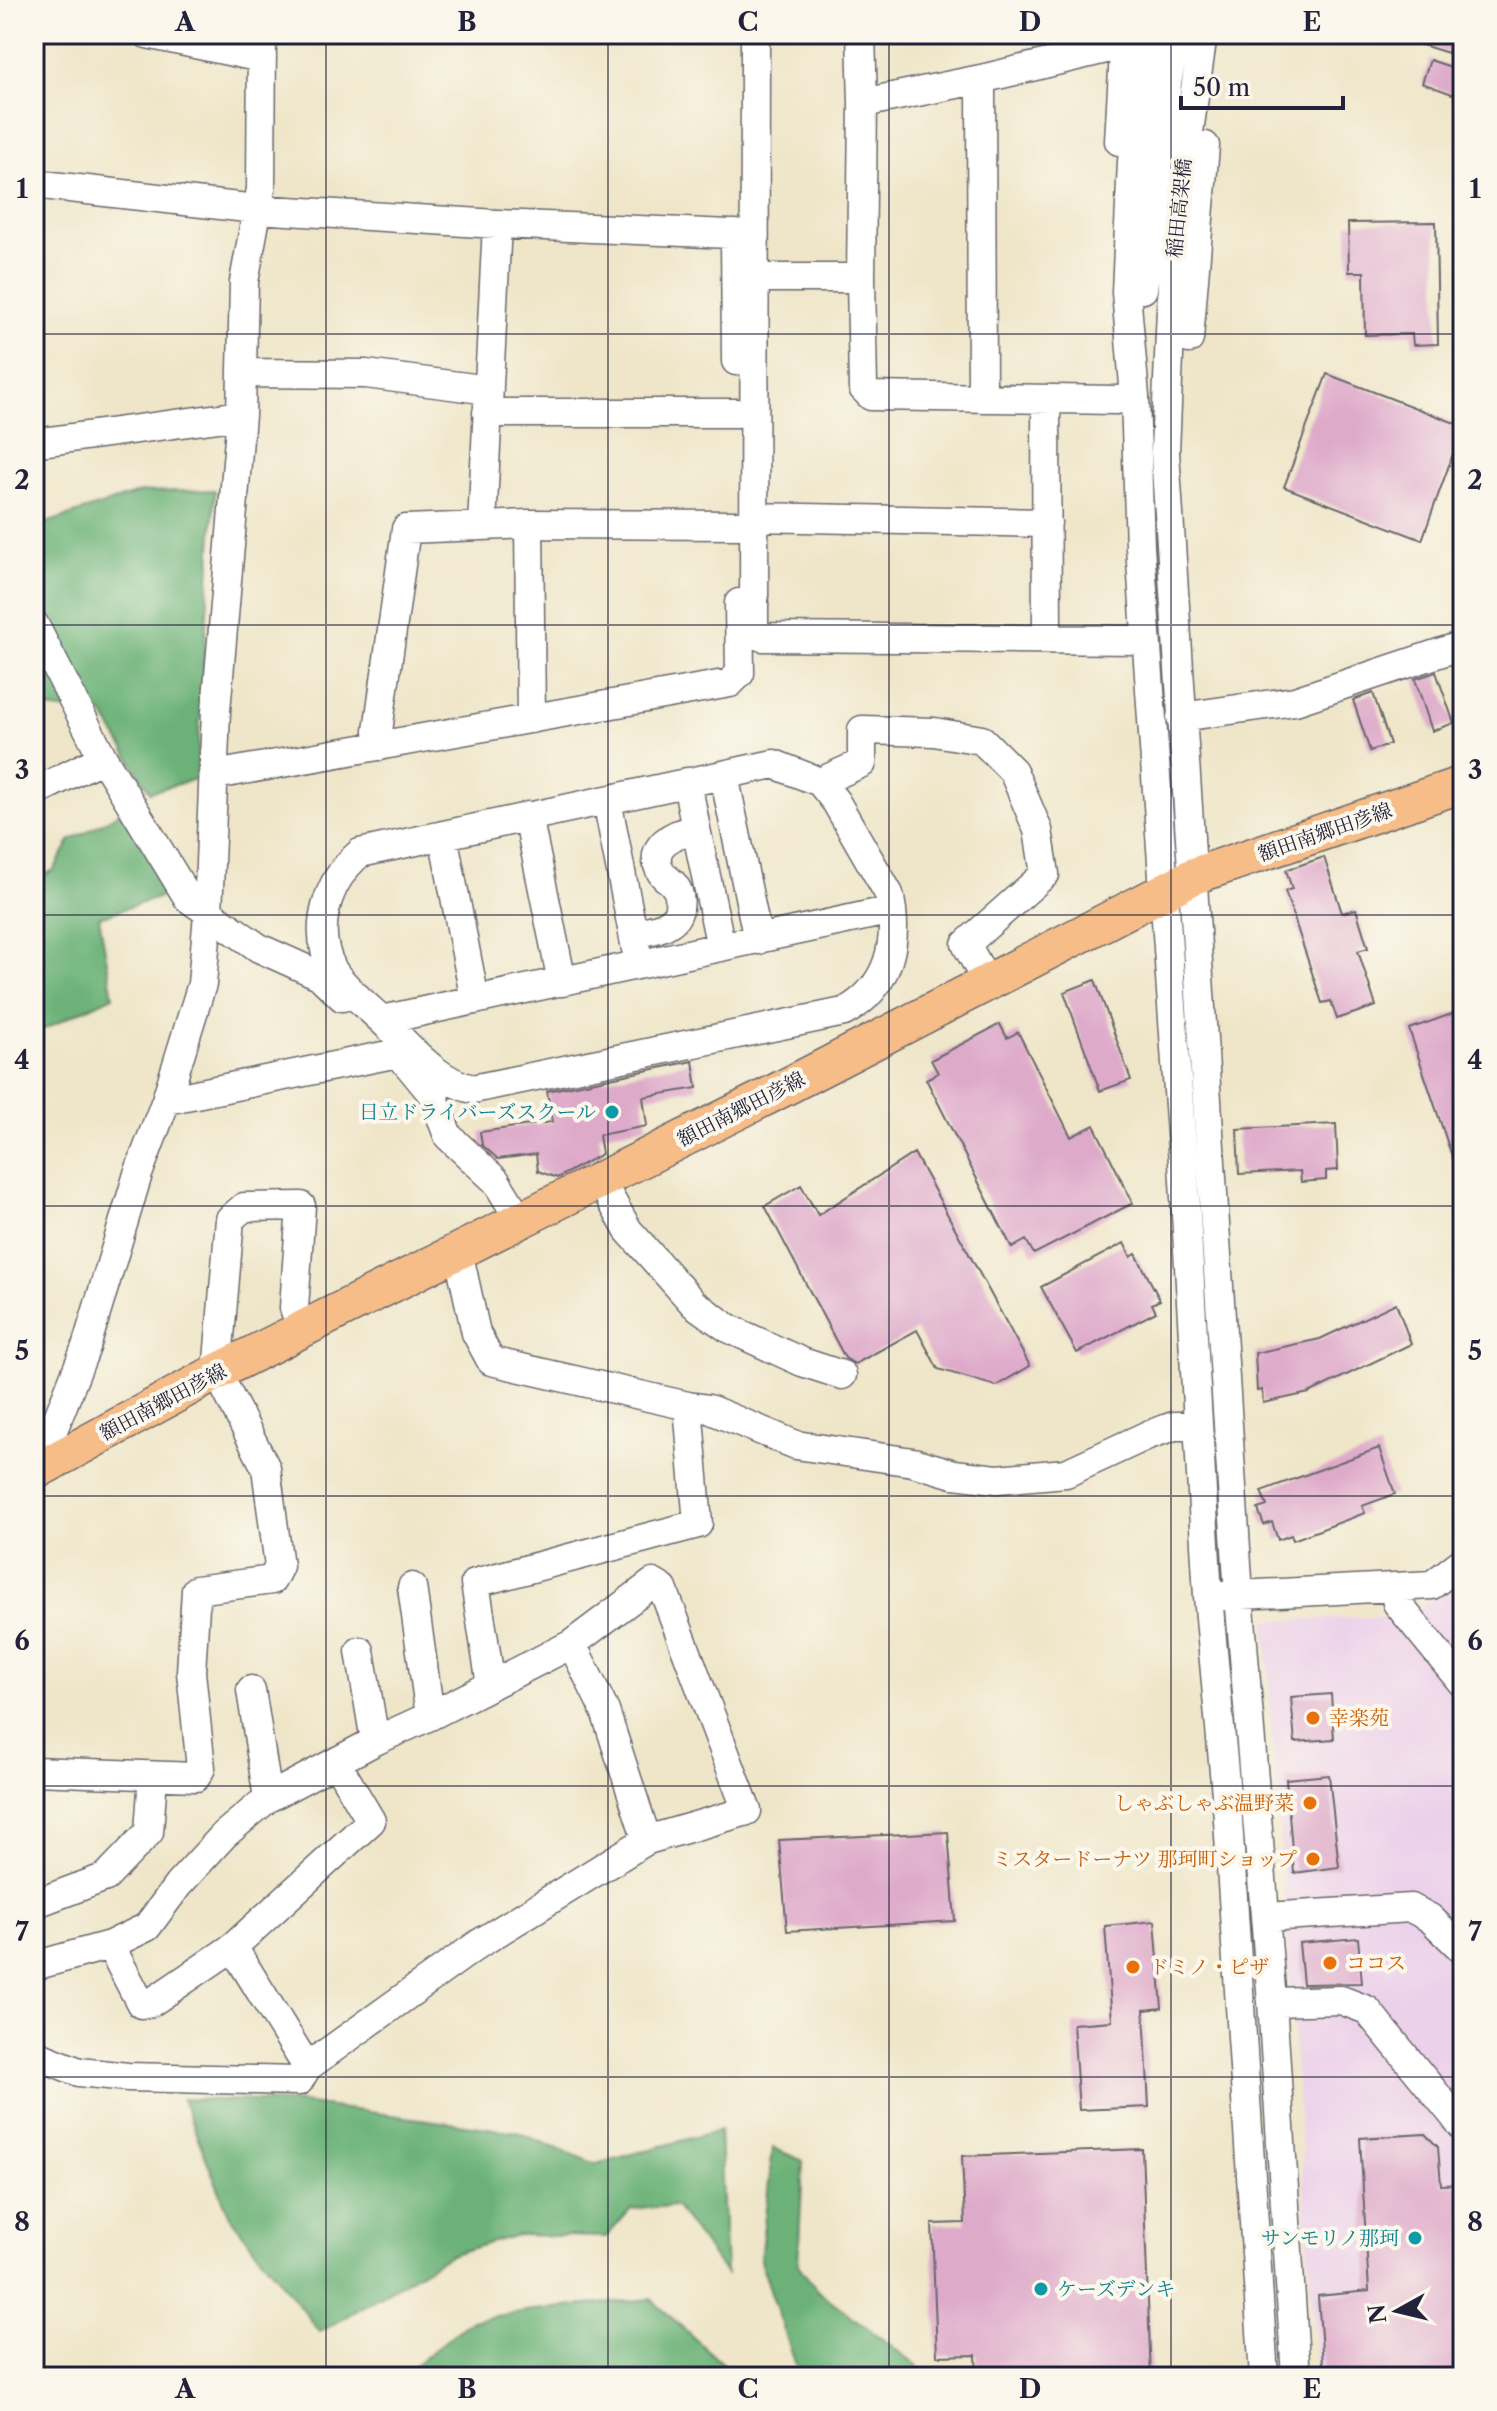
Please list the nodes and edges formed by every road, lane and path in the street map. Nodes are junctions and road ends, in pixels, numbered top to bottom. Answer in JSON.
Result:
{"nodes":[{"id":1,"x":147,"y":34,"type":"edge"},
{"id":2,"x":755,"y":34,"type":"edge"},
{"id":3,"x":861,"y":34,"type":"edge"},
{"id":4,"x":1152,"y":34,"type":"edge"},
{"id":5,"x":1176,"y":34,"type":"edge"},
{"id":6,"x":1203,"y":34,"type":"edge"},
{"id":7,"x":1221,"y":34,"type":"edge"},
{"id":8,"x":1124,"y":39,"type":"edge"},
{"id":9,"x":262,"y":46,"type":"edge"},
{"id":10,"x":981,"y":79,"type":"junction"},
{"id":11,"x":863,"y":103,"type":"junction"},
{"id":12,"x":34,"y":184,"type":"edge"},
{"id":13,"x":256,"y":209,"type":"junction"},
{"id":14,"x":497,"y":224,"type":"junction"},
{"id":15,"x":745,"y":234,"type":"junction"},
{"id":16,"x":756,"y":278,"type":"junction"},
{"id":17,"x":861,"y":278,"type":"junction"},
{"id":18,"x":243,"y":373,"type":"junction"},
{"id":19,"x":982,"y":398,"type":"junction"},
{"id":20,"x":1126,"y":398,"type":"junction"},
{"id":21,"x":1046,"y":399,"type":"junction"},
{"id":22,"x":488,"y":402,"type":"junction"},
{"id":23,"x":737,"y":413,"type":"junction"},
{"id":24,"x":241,"y":415,"type":"junction"},
{"id":25,"x":34,"y":443,"type":"edge"},
{"id":26,"x":746,"y":521,"type":"junction"},
{"id":27,"x":1047,"y":523,"type":"junction"},
{"id":28,"x":529,"y":524,"type":"junction"},
{"id":29,"x":482,"y":526,"type":"junction"},
{"id":30,"x":1169,"y":528,"type":"junction"},
{"id":31,"x":36,"y":629,"type":"edge"},
{"id":32,"x":1047,"y":639,"type":"junction"},
{"id":33,"x":1138,"y":640,"type":"junction"},
{"id":34,"x":1461,"y":652,"type":"edge"},
{"id":35,"x":1181,"y":717,"type":"junction"},
{"id":36,"x":531,"y":719,"type":"junction"},
{"id":37,"x":380,"y":746,"type":"junction"},
{"id":38,"x":103,"y":758,"type":"junction"},
{"id":39,"x":215,"y":775,"type":"junction"},
{"id":40,"x":724,"y":775,"type":"junction"},
{"id":41,"x":687,"y":782,"type":"junction"},
{"id":42,"x":820,"y":782,"type":"junction"},
{"id":43,"x":1463,"y":784,"type":"edge"},
{"id":44,"x":34,"y":792,"type":"edge"},
{"id":45,"x":607,"y":800,"type":"junction"},
{"id":46,"x":528,"y":816,"type":"junction"},
{"id":47,"x":696,"y":829,"type":"junction"},
{"id":48,"x":443,"y":835,"type":"junction"},
{"id":49,"x":1194,"y":876,"type":"junction"},
{"id":50,"x":1163,"y":894,"type":"junction"},
{"id":51,"x":892,"y":910,"type":"junction"},
{"id":52,"x":208,"y":914,"type":"junction"},
{"id":53,"x":633,"y":933,"type":"junction"},
{"id":54,"x":758,"y":940,"type":"junction"},
{"id":55,"x":721,"y":947,"type":"junction"},
{"id":56,"x":639,"y":965,"type":"junction"},
{"id":57,"x":562,"y":982,"type":"junction"},
{"id":58,"x":988,"y":984,"type":"junction"},
{"id":59,"x":475,"y":1000,"type":"junction"},
{"id":60,"x":382,"y":1020,"type":"junction"},
{"id":61,"x":398,"y":1053,"type":"junction"},
{"id":62,"x":166,"y":1100,"type":"junction"},
{"id":63,"x":600,"y":1180,"type":"junction"},
{"id":64,"x":520,"y":1220,"type":"junction"},
{"id":65,"x":458,"y":1251,"type":"junction"},
{"id":66,"x":302,"y":1330,"type":"junction"},
{"id":67,"x":217,"y":1372,"type":"junction"},
{"id":68,"x":842,"y":1375,"type":"dead end"},
{"id":69,"x":688,"y":1406,"type":"junction"},
{"id":70,"x":1197,"y":1426,"type":"junction"},
{"id":71,"x":34,"y":1474,"type":"edge"},
{"id":72,"x":1463,"y":1561,"type":"edge"},
{"id":73,"x":412,"y":1587,"type":"dead end"},
{"id":74,"x":1394,"y":1587,"type":"junction"},
{"id":75,"x":1239,"y":1595,"type":"junction"},
{"id":76,"x":1208,"y":1596,"type":"junction"},
{"id":77,"x":572,"y":1644,"type":"junction"},
{"id":78,"x":360,"y":1651,"type":"dead end"},
{"id":79,"x":1463,"y":1684,"type":"edge"},
{"id":80,"x":491,"y":1685,"type":"junction"},
{"id":81,"x":251,"y":1690,"type":"dead end"},
{"id":82,"x":430,"y":1716,"type":"junction"},
{"id":83,"x":375,"y":1741,"type":"junction"},
{"id":84,"x":336,"y":1762,"type":"junction"},
{"id":85,"x":34,"y":1771,"type":"edge"},
{"id":86,"x":153,"y":1776,"type":"junction"},
{"id":87,"x":268,"y":1798,"type":"junction"},
{"id":88,"x":647,"y":1840,"type":"junction"},
{"id":89,"x":34,"y":1904,"type":"edge"},
{"id":90,"x":1266,"y":1917,"type":"junction"},
{"id":91,"x":110,"y":1945,"type":"junction"},
{"id":92,"x":233,"y":1947,"type":"junction"},
{"id":93,"x":1463,"y":1950,"type":"edge"},
{"id":94,"x":34,"y":1966,"type":"edge"},
{"id":95,"x":1272,"y":2002,"type":"junction"},
{"id":96,"x":34,"y":2054,"type":"edge"},
{"id":97,"x":307,"y":2067,"type":"junction"},
{"id":98,"x":1463,"y":2127,"type":"edge"},
{"id":99,"x":1264,"y":2377,"type":"edge"},
{"id":100,"x":1296,"y":2377,"type":"edge"}],
"edges":[{"from":1,"to":9,"type":"street"},
{"from":2,"to":15,"type":"street"},
{"from":3,"to":11,"type":"street"},
{"from":4,"to":20,"type":"street"},
{"from":5,"to":20,"type":"street","name":"稲田高架橋"},
{"from":6,"to":30,"type":"street","name":"稲田高架橋"},
{"from":7,"to":30,"type":"street"},
{"from":8,"to":10,"type":"street"},
{"from":8,"to":20,"type":"street"},
{"from":9,"to":13,"type":"street"},
{"from":10,"to":11,"type":"street"},
{"from":10,"to":19,"type":"street"},
{"from":11,"to":17,"type":"street"},
{"from":12,"to":13,"type":"street"},
{"from":13,"to":14,"type":"street"},
{"from":13,"to":18,"type":"street"},
{"from":14,"to":15,"type":"street"},
{"from":14,"to":22,"type":"street"},
{"from":15,"to":16,"type":"street"},
{"from":15,"to":23,"type":"street"},
{"from":16,"to":17,"type":"street"},
{"from":16,"to":26,"type":"street"},
{"from":17,"to":19,"type":"street"},
{"from":18,"to":22,"type":"street"},
{"from":18,"to":24,"type":"street"},
{"from":19,"to":21,"type":"street"},
{"from":20,"to":21,"type":"street"},
{"from":20,"to":33,"type":"street"},
{"from":21,"to":27,"type":"street"},
{"from":22,"to":23,"type":"street"},
{"from":22,"to":29,"type":"street"},
{"from":23,"to":26,"type":"street"},
{"from":24,"to":25,"type":"street"},
{"from":24,"to":39,"type":"street"},
{"from":26,"to":27,"type":"street"},
{"from":26,"to":28,"type":"street"},
{"from":26,"to":32,"type":"street"},
{"from":26,"to":36,"type":"street"},
{"from":27,"to":32,"type":"street"},
{"from":28,"to":29,"type":"street"},
{"from":28,"to":36,"type":"street"},
{"from":29,"to":37,"type":"street"},
{"from":30,"to":35,"type":"street"},
{"from":31,"to":38,"type":"street"},
{"from":32,"to":33,"type":"street"},
{"from":33,"to":50,"type":"street"},
{"from":34,"to":35,"type":"street"},
{"from":35,"to":49,"type":"street"},
{"from":36,"to":37,"type":"street"},
{"from":37,"to":39,"type":"street"},
{"from":38,"to":44,"type":"street"},
{"from":38,"to":52,"type":"street"},
{"from":39,"to":52,"type":"street"},
{"from":40,"to":41,"type":"street"},
{"from":40,"to":42,"type":"street"},
{"from":40,"to":54,"type":"street"},
{"from":41,"to":45,"type":"street"},
{"from":41,"to":47,"type":"street"},
{"from":42,"to":51,"type":"street"},
{"from":42,"to":58,"type":"street"},
{"from":43,"to":49,"type":"main road","name":"額田南郷田彦線"},
{"from":45,"to":46,"type":"street"},
{"from":45,"to":53,"type":"street"},
{"from":46,"to":48,"type":"street"},
{"from":46,"to":57,"type":"street"},
{"from":47,"to":53,"type":"street"},
{"from":47,"to":55,"type":"street"},
{"from":48,"to":59,"type":"street"},
{"from":48,"to":60,"type":"street"},
{"from":49,"to":50,"type":"main road","name":"額田南郷田彦線"},
{"from":49,"to":75,"type":"street"},
{"from":50,"to":58,"type":"main road","name":"額田南郷田彦線"},
{"from":50,"to":70,"type":"street"},
{"from":51,"to":54,"type":"street"},
{"from":51,"to":60,"type":"street"},
{"from":52,"to":61,"type":"street"},
{"from":52,"to":62,"type":"street"},
{"from":53,"to":56,"type":"street"},
{"from":54,"to":55,"type":"street"},
{"from":55,"to":56,"type":"street"},
{"from":56,"to":57,"type":"street"},
{"from":57,"to":59,"type":"street"},
{"from":58,"to":63,"type":"main road","name":"額田南郷田彦線"},
{"from":59,"to":60,"type":"street"},
{"from":61,"to":62,"type":"street"},
{"from":61,"to":64,"type":"street"},
{"from":62,"to":71,"type":"street"},
{"from":63,"to":64,"type":"main road","name":"額田南郷田彦線"},
{"from":63,"to":68,"type":"street"},
{"from":64,"to":65,"type":"main road","name":"額田南郷田彦線"},
{"from":65,"to":66,"type":"main road","name":"額田南郷田彦線"},
{"from":65,"to":69,"type":"street"},
{"from":66,"to":67,"type":"main road","name":"額田南郷田彦線"},
{"from":66,"to":67,"type":"street"},
{"from":67,"to":71,"type":"main road","name":"額田南郷田彦線"},
{"from":67,"to":86,"type":"street"},
{"from":69,"to":70,"type":"street"},
{"from":69,"to":80,"type":"street"},
{"from":70,"to":76,"type":"street"},
{"from":72,"to":74,"type":"street"},
{"from":73,"to":82,"type":"street"},
{"from":74,"to":75,"type":"street"},
{"from":74,"to":79,"type":"street"},
{"from":75,"to":76,"type":"street"},
{"from":75,"to":90,"type":"street"},
{"from":76,"to":99,"type":"street"},
{"from":77,"to":80,"type":"street"},
{"from":77,"to":88,"type":"street"},
{"from":77,"to":88,"type":"street"},
{"from":78,"to":83,"type":"street"},
{"from":80,"to":82,"type":"street"},
{"from":81,"to":87,"type":"street"},
{"from":82,"to":83,"type":"street"},
{"from":83,"to":84,"type":"street"},
{"from":84,"to":87,"type":"street"},
{"from":84,"to":92,"type":"street"},
{"from":85,"to":86,"type":"street"},
{"from":86,"to":89,"type":"street"},
{"from":87,"to":91,"type":"street"},
{"from":88,"to":97,"type":"street"},
{"from":90,"to":93,"type":"street"},
{"from":90,"to":95,"type":"street"},
{"from":91,"to":92,"type":"street"},
{"from":91,"to":94,"type":"street"},
{"from":92,"to":97,"type":"street"},
{"from":95,"to":98,"type":"street"},
{"from":95,"to":100,"type":"street"},
{"from":96,"to":97,"type":"street"}]}
